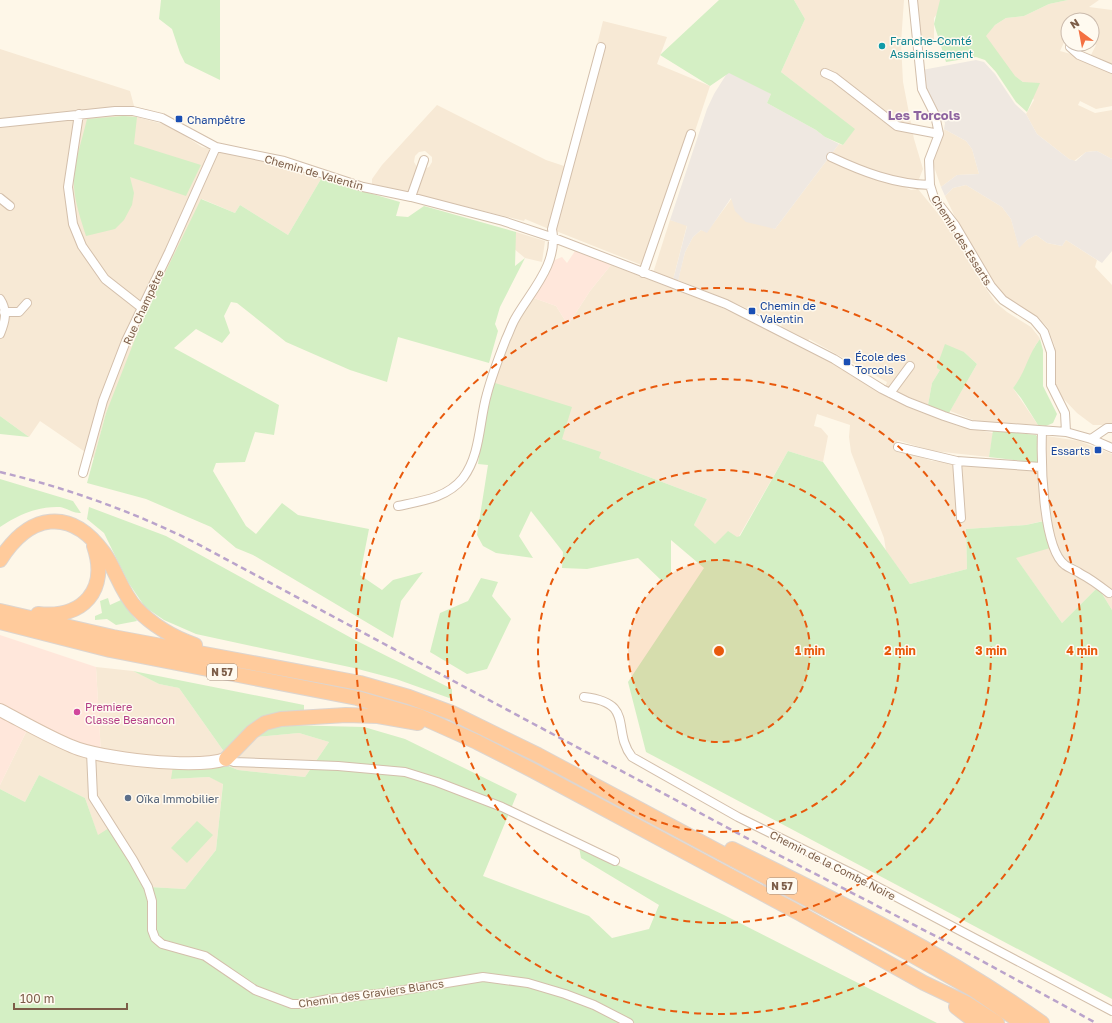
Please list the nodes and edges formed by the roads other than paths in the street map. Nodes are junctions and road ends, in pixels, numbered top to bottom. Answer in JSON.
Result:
{"nodes":[{"id":1,"x":913,"y":0,"type":"edge"},
{"id":2,"x":601,"y":47,"type":"dead end"},
{"id":3,"x":1076,"y":52,"type":"edge"},
{"id":4,"x":1112,"y":69,"type":"edge"},
{"id":5,"x":825,"y":73,"type":"dead end"},
{"id":6,"x":79,"y":114,"type":"junction"},
{"id":7,"x":0,"y":123,"type":"edge"},
{"id":8,"x":691,"y":134,"type":"dead end"},
{"id":9,"x":939,"y":134,"type":"junction"},
{"id":10,"x":216,"y":147,"type":"junction"},
{"id":11,"x":831,"y":157,"type":"dead end"},
{"id":12,"x":424,"y":160,"type":"dead end"},
{"id":13,"x":930,"y":185,"type":"junction"},
{"id":14,"x":411,"y":197,"type":"junction"},
{"id":15,"x":0,"y":198,"type":"edge"},
{"id":16,"x":10,"y":206,"type":"dead end"},
{"id":17,"x":554,"y":238,"type":"junction"},
{"id":18,"x":643,"y":273,"type":"junction"},
{"id":19,"x":0,"y":299,"type":"edge"},
{"id":20,"x":27,"y":303,"type":"dead end"},
{"id":21,"x":142,"y":308,"type":"junction"},
{"id":22,"x":4,"y":312,"type":"junction"},
{"id":23,"x":0,"y":334,"type":"edge"},
{"id":24,"x":910,"y":366,"type":"dead end"},
{"id":25,"x":890,"y":393,"type":"junction"},
{"id":26,"x":1112,"y":428,"type":"edge"},
{"id":27,"x":1042,"y":431,"type":"junction"},
{"id":28,"x":1066,"y":432,"type":"junction"},
{"id":29,"x":1091,"y":439,"type":"junction"},
{"id":30,"x":898,"y":447,"type":"dead end"},
{"id":31,"x":1112,"y":448,"type":"edge"},
{"id":32,"x":957,"y":461,"type":"junction"},
{"id":33,"x":1042,"y":467,"type":"junction"},
{"id":34,"x":83,"y":473,"type":"dead end"},
{"id":35,"x":398,"y":506,"type":"dead end"},
{"id":36,"x":961,"y":518,"type":"dead end"},
{"id":37,"x":91,"y":538,"type":"junction"},
{"id":38,"x":0,"y":560,"type":"edge"},
{"id":39,"x":1109,"y":593,"type":"dead end"},
{"id":40,"x":0,"y":610,"type":"edge"},
{"id":41,"x":0,"y":622,"type":"edge"},
{"id":42,"x":241,"y":660,"type":"junction"},
{"id":43,"x":584,"y":697,"type":"dead end"},
{"id":44,"x":0,"y":710,"type":"edge"},
{"id":45,"x":442,"y":726,"type":"junction"},
{"id":46,"x":91,"y":752,"type":"junction"},
{"id":47,"x":538,"y":755,"type":"junction"},
{"id":48,"x":230,"y":760,"type":"junction"},
{"id":49,"x":615,"y":861,"type":"dead end"},
{"id":50,"x":924,"y":983,"type":"junction"},
{"id":51,"x":1112,"y":1011,"type":"edge"},
{"id":52,"x":629,"y":1023,"type":"edge"},
{"id":53,"x":977,"y":1023,"type":"edge"},
{"id":54,"x":997,"y":1023,"type":"edge"},
{"id":55,"x":1022,"y":1023,"type":"edge"},
{"id":56,"x":1042,"y":1023,"type":"edge"}],
"edges":[{"from":1,"to":9,"type":"street"},
{"from":2,"to":17,"type":"street"},
{"from":3,"to":4,"type":"street"},
{"from":5,"to":9,"type":"street"},
{"from":6,"to":7,"type":"street","name":"Chemin de Valentin"},
{"from":6,"to":10,"type":"street","name":"Chemin de Valentin"},
{"from":6,"to":21,"type":"street"},
{"from":8,"to":18,"type":"street"},
{"from":9,"to":13,"type":"street","name":"Chemin des Essarts"},
{"from":10,"to":14,"type":"street","name":"Chemin de Valentin"},
{"from":10,"to":21,"type":"street","name":"Rue Champêtre"},
{"from":11,"to":13,"type":"street"},
{"from":12,"to":14,"type":"street"},
{"from":13,"to":28,"type":"street","name":"Chemin des Essarts"},
{"from":14,"to":17,"type":"street","name":"Chemin de Valentin"},
{"from":15,"to":16,"type":"street"},
{"from":17,"to":18,"type":"street","name":"Chemin de Valentin"},
{"from":17,"to":35,"type":"street"},
{"from":18,"to":25,"type":"street","name":"Chemin de Valentin"},
{"from":19,"to":22,"type":"street"},
{"from":20,"to":22,"type":"street"},
{"from":21,"to":34,"type":"street","name":"Rue Champêtre"},
{"from":22,"to":23,"type":"street"},
{"from":24,"to":25,"type":"street"},
{"from":25,"to":27,"type":"street","name":"Chemin de Valentin"},
{"from":26,"to":29,"type":"street"},
{"from":27,"to":28,"type":"street","name":"Chemin de Valentin"},
{"from":27,"to":33,"type":"street"},
{"from":28,"to":29,"type":"street","name":"Chemin de Valentin"},
{"from":29,"to":31,"type":"street","name":"Chemin de Valentin"},
{"from":30,"to":32,"type":"street"},
{"from":32,"to":33,"type":"street"},
{"from":32,"to":36,"type":"street"},
{"from":33,"to":39,"type":"street"},
{"from":37,"to":38,"type":"highway"},
{"from":37,"to":40,"type":"highway"},
{"from":37,"to":42,"type":"highway"},
{"from":40,"to":42,"type":"highway","number":"N 57"},
{"from":41,"to":45,"type":"highway","number":"N 57"},
{"from":42,"to":47,"type":"highway","number":"N 57"},
{"from":43,"to":51,"type":"street","name":"Chemin de la Combe Noire"},
{"from":44,"to":46,"type":"main road"},
{"from":45,"to":48,"type":"highway"},
{"from":45,"to":50,"type":"highway","number":"N 57"},
{"from":46,"to":48,"type":"main road"},
{"from":46,"to":52,"type":"street","name":"Chemin des Graviers Blancs"},
{"from":47,"to":55,"type":"highway","number":"N 57"},
{"from":47,"to":56,"type":"highway"},
{"from":48,"to":49,"type":"street"},
{"from":50,"to":53,"type":"highway"},
{"from":50,"to":54,"type":"highway","number":"N 57"}]}
